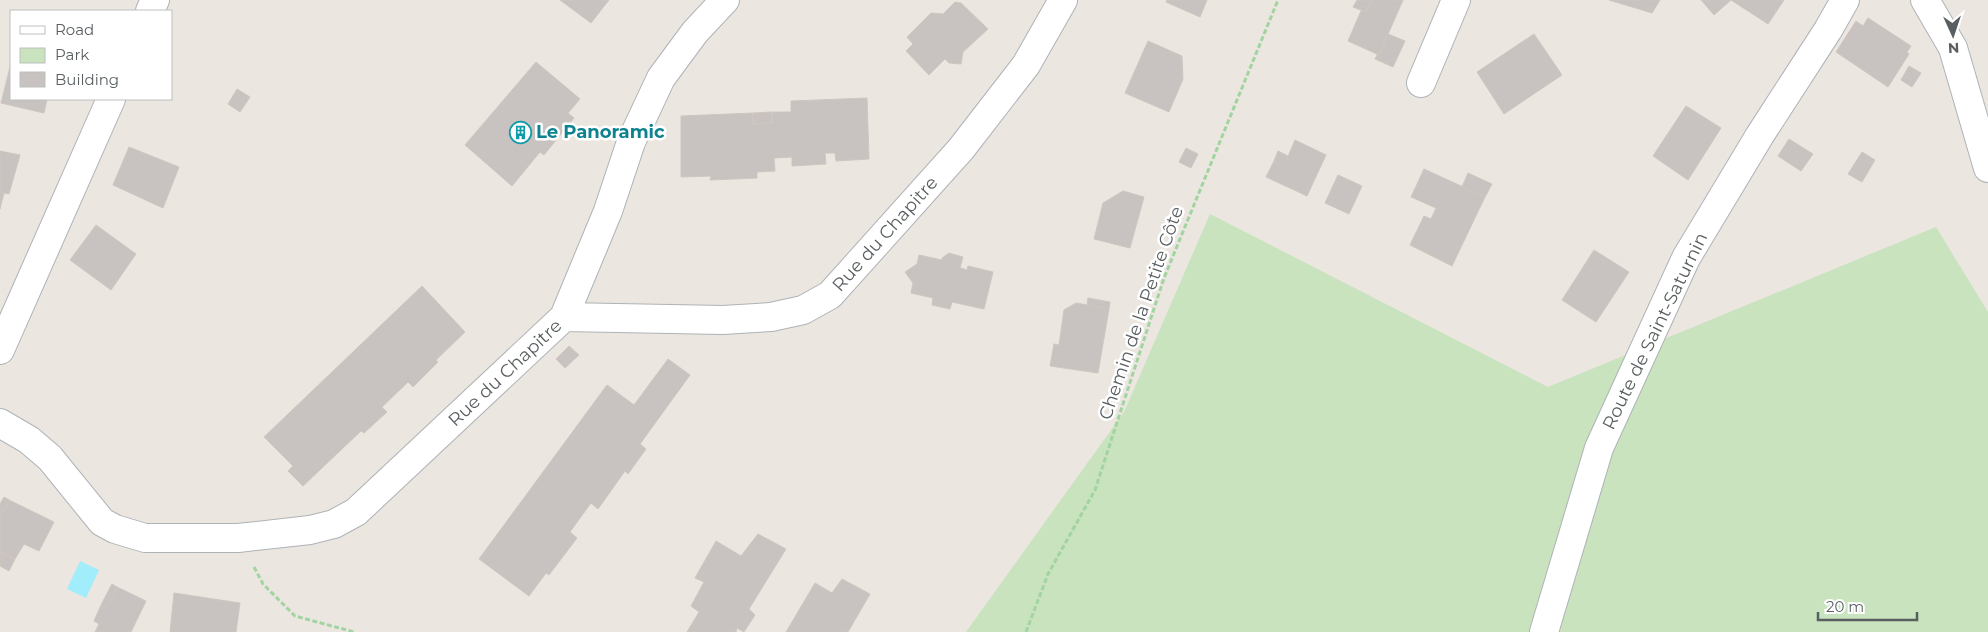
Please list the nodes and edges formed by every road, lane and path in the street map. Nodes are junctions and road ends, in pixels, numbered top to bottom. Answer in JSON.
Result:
{"nodes":[{"id":1,"x":725,"y":0,"type":"edge"},
{"id":2,"x":1063,"y":0,"type":"edge"},
{"id":3,"x":1278,"y":0,"type":"edge"},
{"id":4,"x":1456,"y":0,"type":"edge"},
{"id":5,"x":1844,"y":0,"type":"edge"},
{"id":6,"x":1924,"y":0,"type":"edge"},
{"id":7,"x":1421,"y":83,"type":"dead end"},
{"id":8,"x":112,"y":100,"type":"edge"},
{"id":9,"x":1988,"y":168,"type":"edge"},
{"id":10,"x":564,"y":317,"type":"junction"},
{"id":11,"x":0,"y":350,"type":"edge"},
{"id":12,"x":0,"y":423,"type":"edge"},
{"id":13,"x":238,"y":538,"type":"junction"},
{"id":14,"x":354,"y":632,"type":"edge"},
{"id":15,"x":1026,"y":632,"type":"edge"},
{"id":16,"x":1544,"y":632,"type":"edge"}],
"edges":[{"from":1,"to":10,"type":"street"},
{"from":2,"to":10,"type":"street","name":"Rue du Chapitre"},
{"from":3,"to":15,"type":"path","name":"Chemin de la Petite Côte"},
{"from":4,"to":7,"type":"street"},
{"from":5,"to":16,"type":"street","name":"Route de Saint-Saturnin"},
{"from":6,"to":9,"type":"street"},
{"from":8,"to":11,"type":"street"},
{"from":10,"to":13,"type":"street","name":"Rue du Chapitre"},
{"from":12,"to":13,"type":"street","name":"Rue du Chapitre"},
{"from":13,"to":14,"type":"path"}]}
